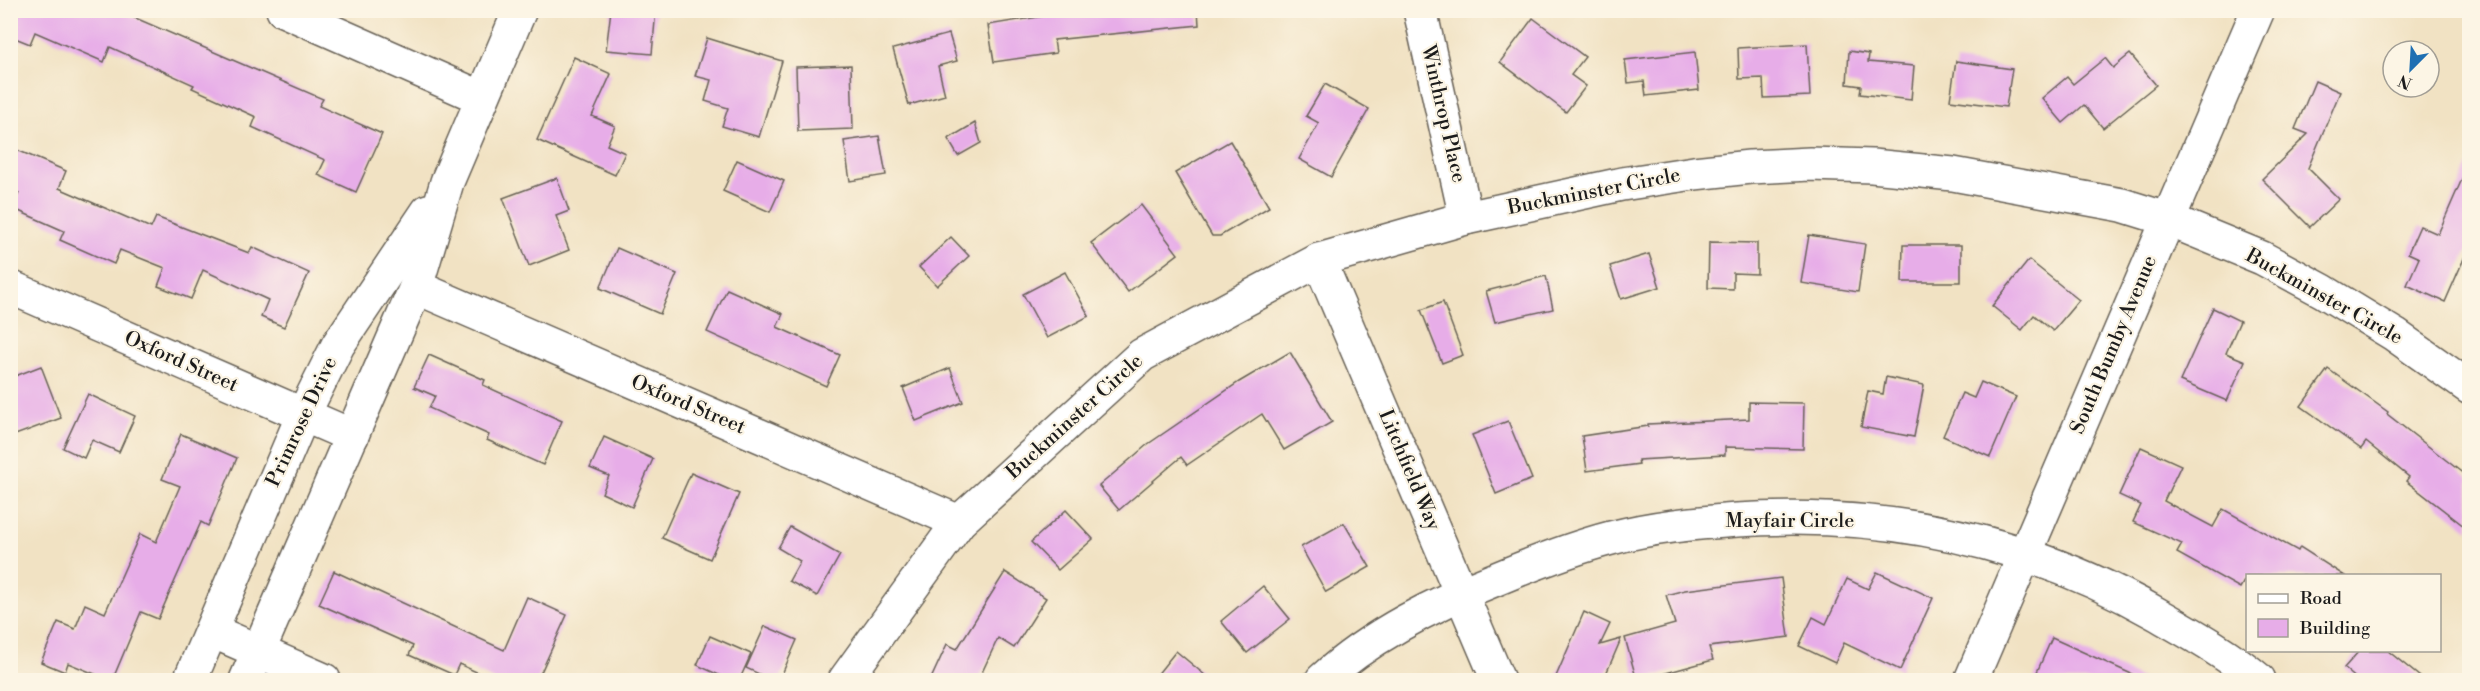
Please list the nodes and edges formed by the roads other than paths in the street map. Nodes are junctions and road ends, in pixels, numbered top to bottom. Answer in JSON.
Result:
{"nodes":[{"id":1,"x":283,"y":10,"type":"edge"},
{"id":2,"x":520,"y":10,"type":"edge"},
{"id":3,"x":1420,"y":10,"type":"edge"},
{"id":4,"x":2258,"y":10,"type":"edge"},
{"id":5,"x":482,"y":98,"type":"junction"},
{"id":6,"x":447,"y":182,"type":"junction"},
{"id":7,"x":1466,"y":219,"type":"junction"},
{"id":8,"x":2167,"y":219,"type":"junction"},
{"id":9,"x":1319,"y":260,"type":"junction"},
{"id":10,"x":10,"y":287,"type":"edge"},
{"id":11,"x":416,"y":287,"type":"junction"},
{"id":12,"x":2469,"y":387,"type":"edge"},
{"id":13,"x":303,"y":415,"type":"junction"},
{"id":14,"x":352,"y":436,"type":"junction"},
{"id":15,"x":959,"y":522,"type":"junction"},
{"id":16,"x":2025,"y":554,"type":"junction"},
{"id":17,"x":1461,"y":593,"type":"junction"},
{"id":18,"x":212,"y":631,"type":"junction"},
{"id":19,"x":252,"y":666,"type":"edge"},
{"id":20,"x":190,"y":681,"type":"edge"},
{"id":21,"x":324,"y":681,"type":"edge"},
{"id":22,"x":845,"y":681,"type":"edge"},
{"id":23,"x":1322,"y":681,"type":"edge"},
{"id":24,"x":1498,"y":681,"type":"edge"},
{"id":25,"x":1971,"y":681,"type":"edge"},
{"id":26,"x":2259,"y":681,"type":"edge"}],
"edges":[{"from":1,"to":5,"type":"street"},
{"from":2,"to":5,"type":"street","name":"Primrose Drive"},
{"from":3,"to":7,"type":"street","name":"Winthrop Place"},
{"from":4,"to":8,"type":"street","name":"South Bumby Avenue"},
{"from":5,"to":6,"type":"street","name":"Primrose Drive"},
{"from":6,"to":11,"type":"street","name":"Primrose Drive"},
{"from":6,"to":13,"type":"street","name":"Primrose Drive"},
{"from":7,"to":8,"type":"street","name":"Buckminster Circle"},
{"from":7,"to":9,"type":"street","name":"Buckminster Circle"},
{"from":8,"to":12,"type":"street","name":"Buckminster Circle"},
{"from":8,"to":16,"type":"street","name":"South Bumby Avenue"},
{"from":9,"to":15,"type":"street","name":"Buckminster Circle"},
{"from":9,"to":17,"type":"street","name":"Litchfield Way"},
{"from":10,"to":13,"type":"street","name":"Oxford Street"},
{"from":11,"to":14,"type":"street","name":"Primrose Drive"},
{"from":11,"to":15,"type":"street","name":"Oxford Street"},
{"from":13,"to":14,"type":"street","name":"Oxford Street"},
{"from":13,"to":18,"type":"street","name":"Primrose Drive"},
{"from":14,"to":19,"type":"street","name":"Primrose Drive"},
{"from":15,"to":22,"type":"street","name":"Buckminster Circle"},
{"from":16,"to":17,"type":"street","name":"Mayfair Circle"},
{"from":16,"to":25,"type":"street","name":"South Bumby Avenue"},
{"from":16,"to":26,"type":"street","name":"Mayfair Circle"},
{"from":17,"to":23,"type":"street","name":"Mayfair Circle"},
{"from":17,"to":24,"type":"street","name":"Litchfield Way"},
{"from":18,"to":19,"type":"street"},
{"from":18,"to":20,"type":"street","name":"Primrose Drive"},
{"from":19,"to":21,"type":"street"}]}
